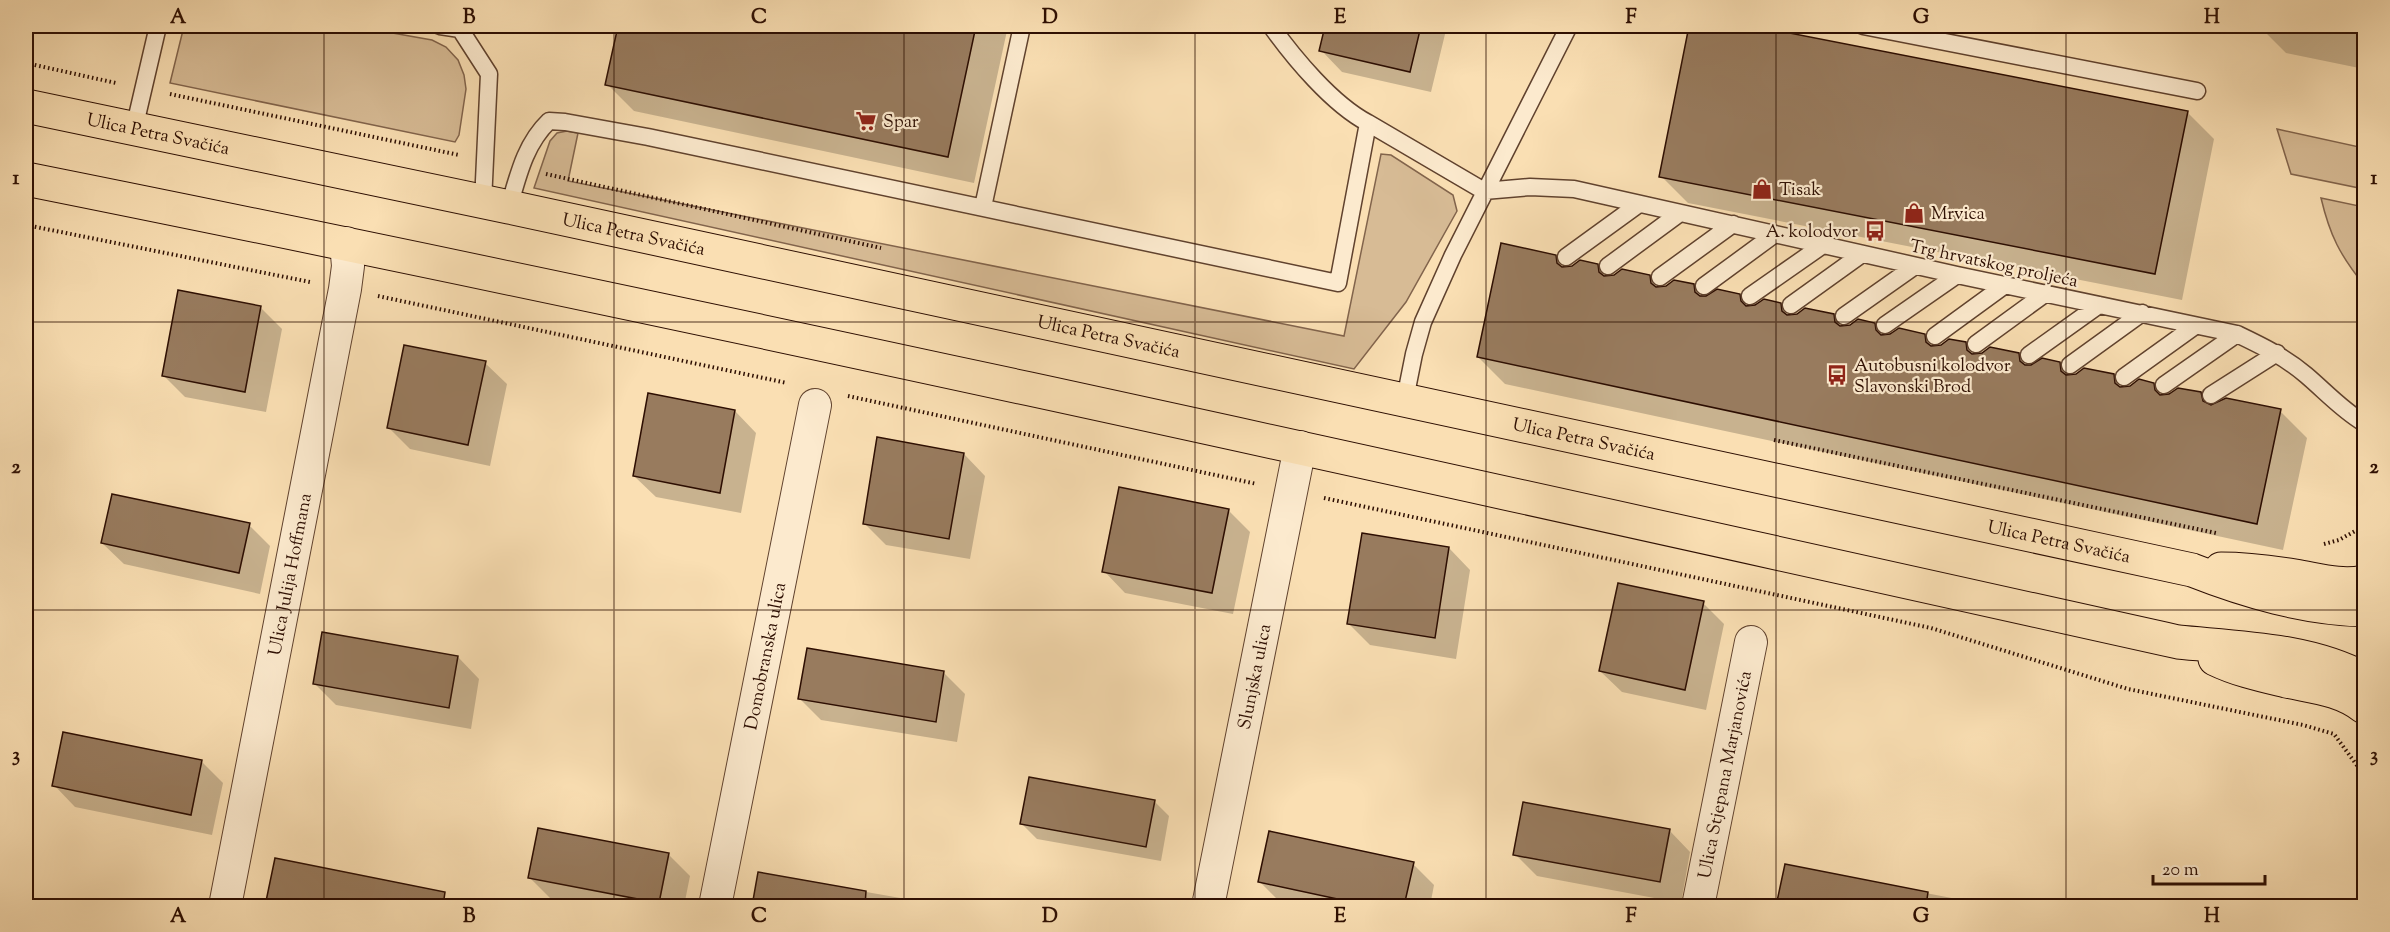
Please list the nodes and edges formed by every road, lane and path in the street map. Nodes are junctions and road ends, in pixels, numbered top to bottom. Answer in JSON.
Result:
{"nodes":[{"id":1,"x":158,"y":26,"type":"edge"},
{"id":2,"x":440,"y":26,"type":"edge"},
{"id":3,"x":1022,"y":26,"type":"edge"},
{"id":4,"x":1271,"y":26,"type":"edge"},
{"id":5,"x":1569,"y":26,"type":"edge"},
{"id":6,"x":1863,"y":26,"type":"edge"},
{"id":7,"x":26,"y":63,"type":"edge"},
{"id":8,"x":111,"y":82,"type":"dead end"},
{"id":9,"x":2198,"y":91,"type":"dead end"},
{"id":10,"x":174,"y":94,"type":"dead end"},
{"id":11,"x":26,"y":106,"type":"edge"},
{"id":12,"x":1368,"y":123,"type":"junction"},
{"id":13,"x":134,"y":129,"type":"junction"},
{"id":14,"x":444,"y":152,"type":"dead end"},
{"id":15,"x":26,"y":179,"type":"edge"},
{"id":16,"x":1484,"y":191,"type":"junction"},
{"id":17,"x":496,"y":204,"type":"junction"},
{"id":18,"x":1639,"y":204,"type":"junction"},
{"id":19,"x":983,"y":207,"type":"junction"},
{"id":20,"x":1680,"y":213,"type":"junction"},
{"id":21,"x":1733,"y":224,"type":"junction"},
{"id":22,"x":26,"y":225,"type":"edge"},
{"id":23,"x":1775,"y":234,"type":"junction"},
{"id":24,"x":346,"y":243,"type":"junction"},
{"id":25,"x":1823,"y":245,"type":"junction"},
{"id":26,"x":1862,"y":254,"type":"junction"},
{"id":27,"x":1566,"y":257,"type":"dead end"},
{"id":28,"x":1608,"y":266,"type":"dead end"},
{"id":29,"x":1915,"y":266,"type":"junction"},
{"id":30,"x":1957,"y":275,"type":"junction"},
{"id":31,"x":1660,"y":277,"type":"dead end"},
{"id":32,"x":313,"y":282,"type":"dead end"},
{"id":33,"x":2005,"y":285,"type":"junction"},
{"id":34,"x":1704,"y":286,"type":"dead end"},
{"id":35,"x":2046,"y":293,"type":"junction"},
{"id":36,"x":1750,"y":296,"type":"dead end"},
{"id":37,"x":1791,"y":305,"type":"dead end"},
{"id":38,"x":2099,"y":305,"type":"junction"},
{"id":39,"x":2142,"y":313,"type":"junction"},
{"id":40,"x":1844,"y":316,"type":"dead end"},
{"id":41,"x":1886,"y":325,"type":"dead end"},
{"id":42,"x":2195,"y":326,"type":"junction"},
{"id":43,"x":2237,"y":334,"type":"junction"},
{"id":44,"x":1935,"y":336,"type":"dead end"},
{"id":45,"x":1976,"y":344,"type":"dead end"},
{"id":46,"x":2277,"y":353,"type":"junction"},
{"id":47,"x":2029,"y":356,"type":"dead end"},
{"id":48,"x":2070,"y":365,"type":"dead end"},
{"id":49,"x":2124,"y":377,"type":"dead end"},
{"id":50,"x":2164,"y":385,"type":"dead end"},
{"id":51,"x":2211,"y":395,"type":"dead end"},
{"id":52,"x":1405,"y":399,"type":"junction"},
{"id":53,"x":816,"y":405,"type":"dead end"},
{"id":54,"x":2364,"y":423,"type":"edge"},
{"id":55,"x":1762,"y":438,"type":"dead end"},
{"id":56,"x":1300,"y":447,"type":"junction"},
{"id":57,"x":1323,"y":498,"type":"dead end"},
{"id":58,"x":2364,"y":526,"type":"edge"},
{"id":59,"x":2218,"y":533,"type":"dead end"},
{"id":60,"x":2314,"y":546,"type":"dead end"},
{"id":61,"x":2192,"y":570,"type":"junction"},
{"id":62,"x":2364,"y":582,"type":"edge"},
{"id":63,"x":2364,"y":610,"type":"edge"},
{"id":64,"x":1751,"y":642,"type":"dead end"},
{"id":65,"x":2178,"y":642,"type":"junction"},
{"id":66,"x":2364,"y":679,"type":"edge"},
{"id":67,"x":2364,"y":707,"type":"edge"},
{"id":68,"x":2364,"y":775,"type":"edge"},
{"id":69,"x":225,"y":906,"type":"edge"},
{"id":70,"x":715,"y":906,"type":"edge"},
{"id":71,"x":1208,"y":906,"type":"edge"},
{"id":72,"x":1698,"y":906,"type":"edge"}],
"edges":[{"from":1,"to":13,"type":"lane"},
{"from":2,"to":17,"type":"lane"},
{"from":3,"to":19,"type":"lane"},
{"from":4,"to":12,"type":"lane"},
{"from":5,"to":16,"type":"lane"},
{"from":6,"to":9,"type":"lane"},
{"from":7,"to":8,"type":"path"},
{"from":10,"to":14,"type":"path"},
{"from":11,"to":13,"type":"main road","name":"Ulica Petra Svačića"},
{"from":12,"to":16,"type":"lane"},
{"from":12,"to":19,"type":"lane"},
{"from":13,"to":17,"type":"main road","name":"Ulica Petra Svačića"},
{"from":15,"to":24,"type":"main road"},
{"from":16,"to":18,"type":"lane","name":"Trg hrvatskog proljeća"},
{"from":16,"to":52,"type":"lane"},
{"from":17,"to":19,"type":"lane"},
{"from":17,"to":52,"type":"main road","name":"Ulica Petra Svačića"},
{"from":18,"to":20,"type":"lane","name":"Trg hrvatskog proljeća"},
{"from":18,"to":27,"type":"lane"},
{"from":20,"to":21,"type":"lane","name":"Trg hrvatskog proljeća"},
{"from":20,"to":28,"type":"lane"},
{"from":21,"to":23,"type":"lane","name":"Trg hrvatskog proljeća"},
{"from":21,"to":31,"type":"lane"},
{"from":22,"to":32,"type":"path"},
{"from":23,"to":25,"type":"lane","name":"Trg hrvatskog proljeća"},
{"from":23,"to":34,"type":"lane"},
{"from":24,"to":56,"type":"main road"},
{"from":24,"to":69,"type":"street","name":"Ulica Julija Hoffmana"},
{"from":25,"to":26,"type":"lane","name":"Trg hrvatskog proljeća"},
{"from":25,"to":36,"type":"lane"},
{"from":26,"to":29,"type":"lane","name":"Trg hrvatskog proljeća"},
{"from":26,"to":37,"type":"lane"},
{"from":29,"to":30,"type":"lane","name":"Trg hrvatskog proljeća"},
{"from":29,"to":40,"type":"lane"},
{"from":30,"to":33,"type":"lane","name":"Trg hrvatskog proljeća"},
{"from":30,"to":41,"type":"lane"},
{"from":33,"to":35,"type":"lane","name":"Trg hrvatskog proljeća"},
{"from":33,"to":44,"type":"lane"},
{"from":35,"to":38,"type":"lane","name":"Trg hrvatskog proljeća"},
{"from":35,"to":45,"type":"lane"},
{"from":38,"to":39,"type":"lane","name":"Trg hrvatskog proljeća"},
{"from":38,"to":47,"type":"lane"},
{"from":39,"to":42,"type":"lane","name":"Trg hrvatskog proljeća"},
{"from":39,"to":48,"type":"lane"},
{"from":42,"to":43,"type":"lane","name":"Trg hrvatskog proljeća"},
{"from":42,"to":49,"type":"lane"},
{"from":43,"to":46,"type":"lane","name":"Trg hrvatskog proljeća"},
{"from":43,"to":50,"type":"lane"},
{"from":46,"to":51,"type":"lane"},
{"from":46,"to":54,"type":"lane","name":"Trg hrvatskog proljeća"},
{"from":52,"to":61,"type":"main road","name":"Ulica Petra Svačića"},
{"from":53,"to":70,"type":"street","name":"Domobranska ulica"},
{"from":55,"to":59,"type":"path"},
{"from":56,"to":65,"type":"main road"},
{"from":56,"to":71,"type":"street","name":"Slunjska ulica"},
{"from":57,"to":68,"type":"path"},
{"from":58,"to":60,"type":"path"},
{"from":61,"to":62,"type":"main road"},
{"from":61,"to":63,"type":"main road"},
{"from":64,"to":72,"type":"street","name":"Ulica Stjepana Marjanovića"},
{"from":65,"to":66,"type":"main road"},
{"from":65,"to":67,"type":"main road"}]}
